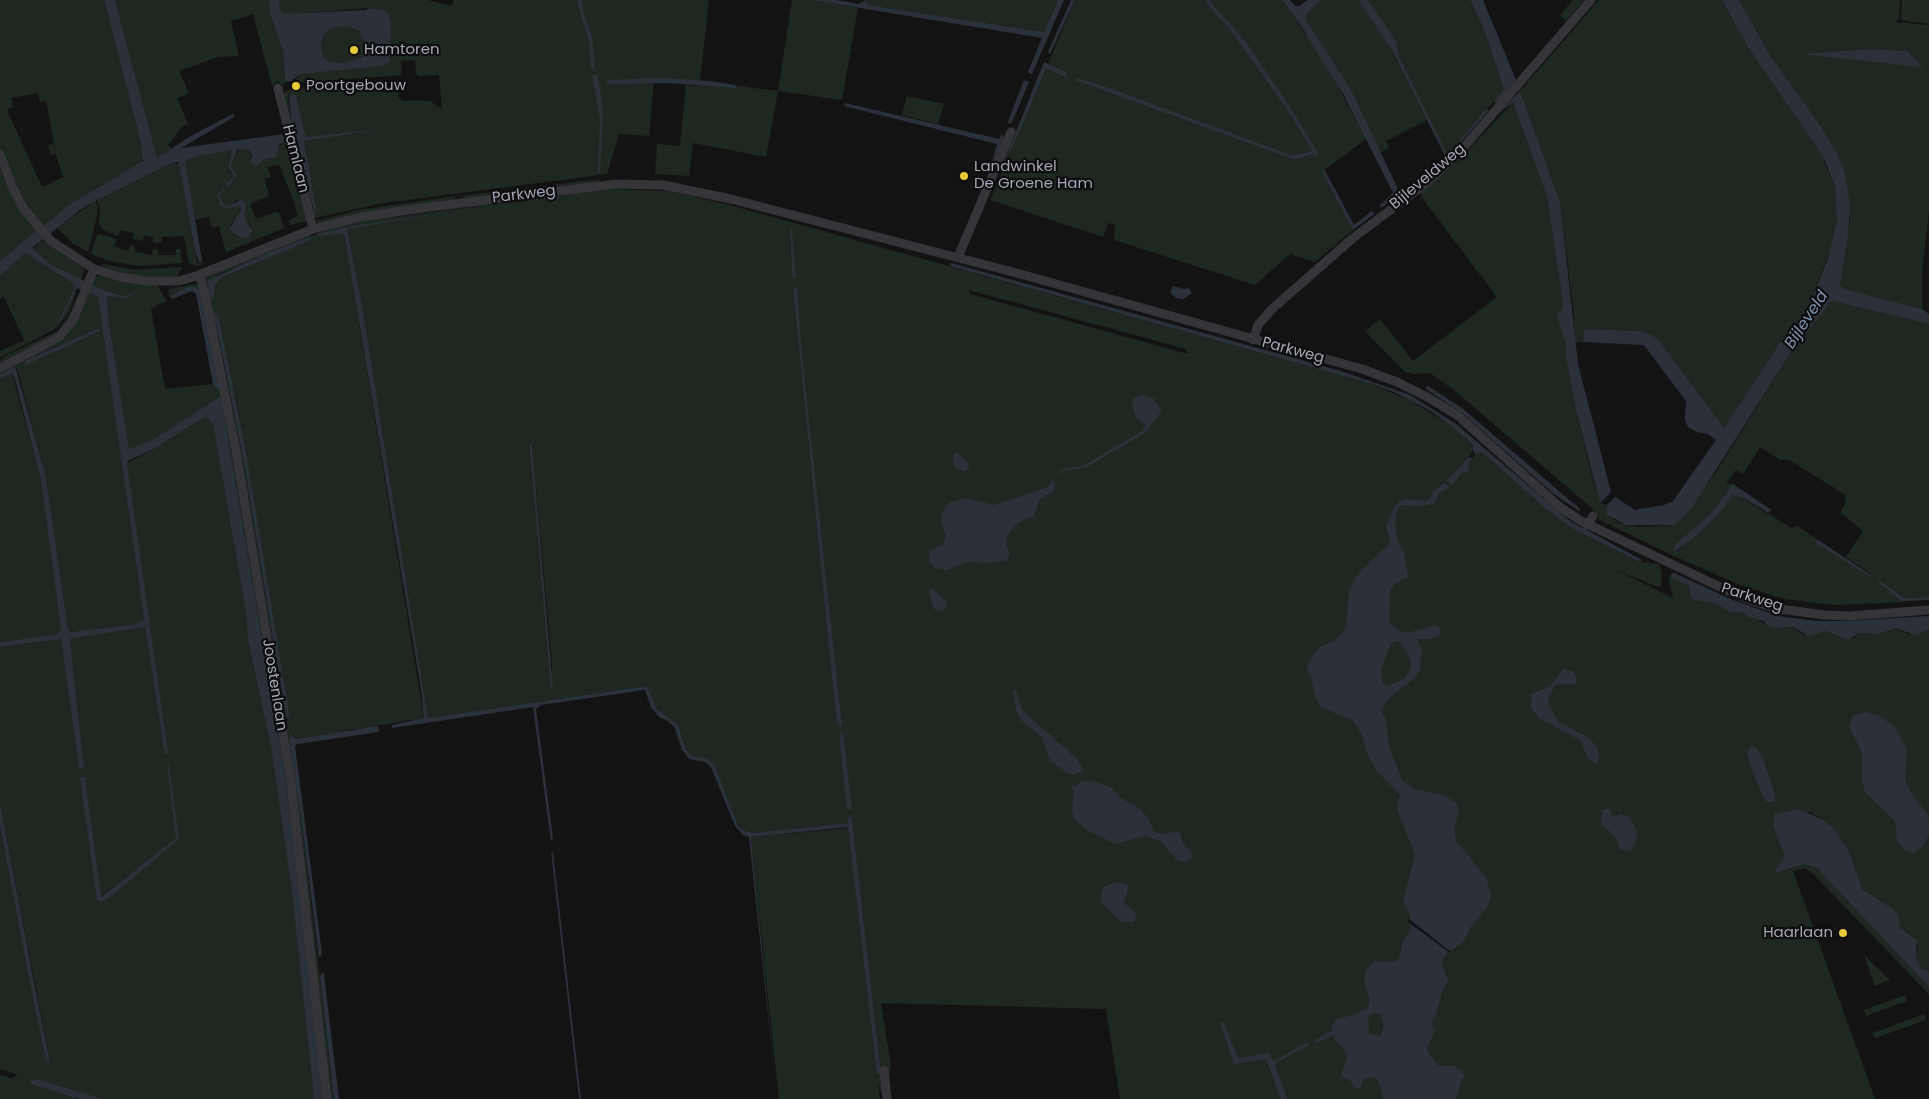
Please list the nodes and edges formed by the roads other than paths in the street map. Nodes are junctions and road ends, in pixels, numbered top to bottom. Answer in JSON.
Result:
{"nodes":[{"id":1,"x":1591,"y":0,"type":"edge"},
{"id":2,"x":278,"y":88,"type":"dead end"},
{"id":3,"x":1011,"y":132,"type":"dead end"},
{"id":4,"x":0,"y":154,"type":"edge"},
{"id":5,"x":313,"y":229,"type":"junction"},
{"id":6,"x":958,"y":258,"type":"junction"},
{"id":7,"x":94,"y":269,"type":"junction"},
{"id":8,"x":199,"y":275,"type":"junction"},
{"id":9,"x":1253,"y":340,"type":"junction"},
{"id":10,"x":0,"y":368,"type":"edge"},
{"id":11,"x":1593,"y":516,"type":"dead end"},
{"id":12,"x":1587,"y":525,"type":"junction"},
{"id":13,"x":1929,"y":610,"type":"edge"},
{"id":14,"x":884,"y":1070,"type":"dead end"},
{"id":15,"x":327,"y":1099,"type":"edge"},
{"id":16,"x":887,"y":1099,"type":"edge"}],
"edges":[{"from":1,"to":9,"type":"street","name":"Bijleveldweg"},
{"from":2,"to":5,"type":"street","name":"Hamlaan"},
{"from":3,"to":6,"type":"street"},
{"from":4,"to":7,"type":"street","name":"Parkweg"},
{"from":5,"to":6,"type":"street","name":"Parkweg"},
{"from":5,"to":8,"type":"street","name":"Parkweg"},
{"from":6,"to":9,"type":"street","name":"Parkweg"},
{"from":7,"to":8,"type":"street","name":"Parkweg"},
{"from":7,"to":10,"type":"street"},
{"from":8,"to":15,"type":"street","name":"Joostenlaan"},
{"from":9,"to":12,"type":"street","name":"Parkweg"},
{"from":11,"to":12,"type":"street"},
{"from":12,"to":13,"type":"street","name":"Parkweg"},
{"from":14,"to":16,"type":"street"}]}
